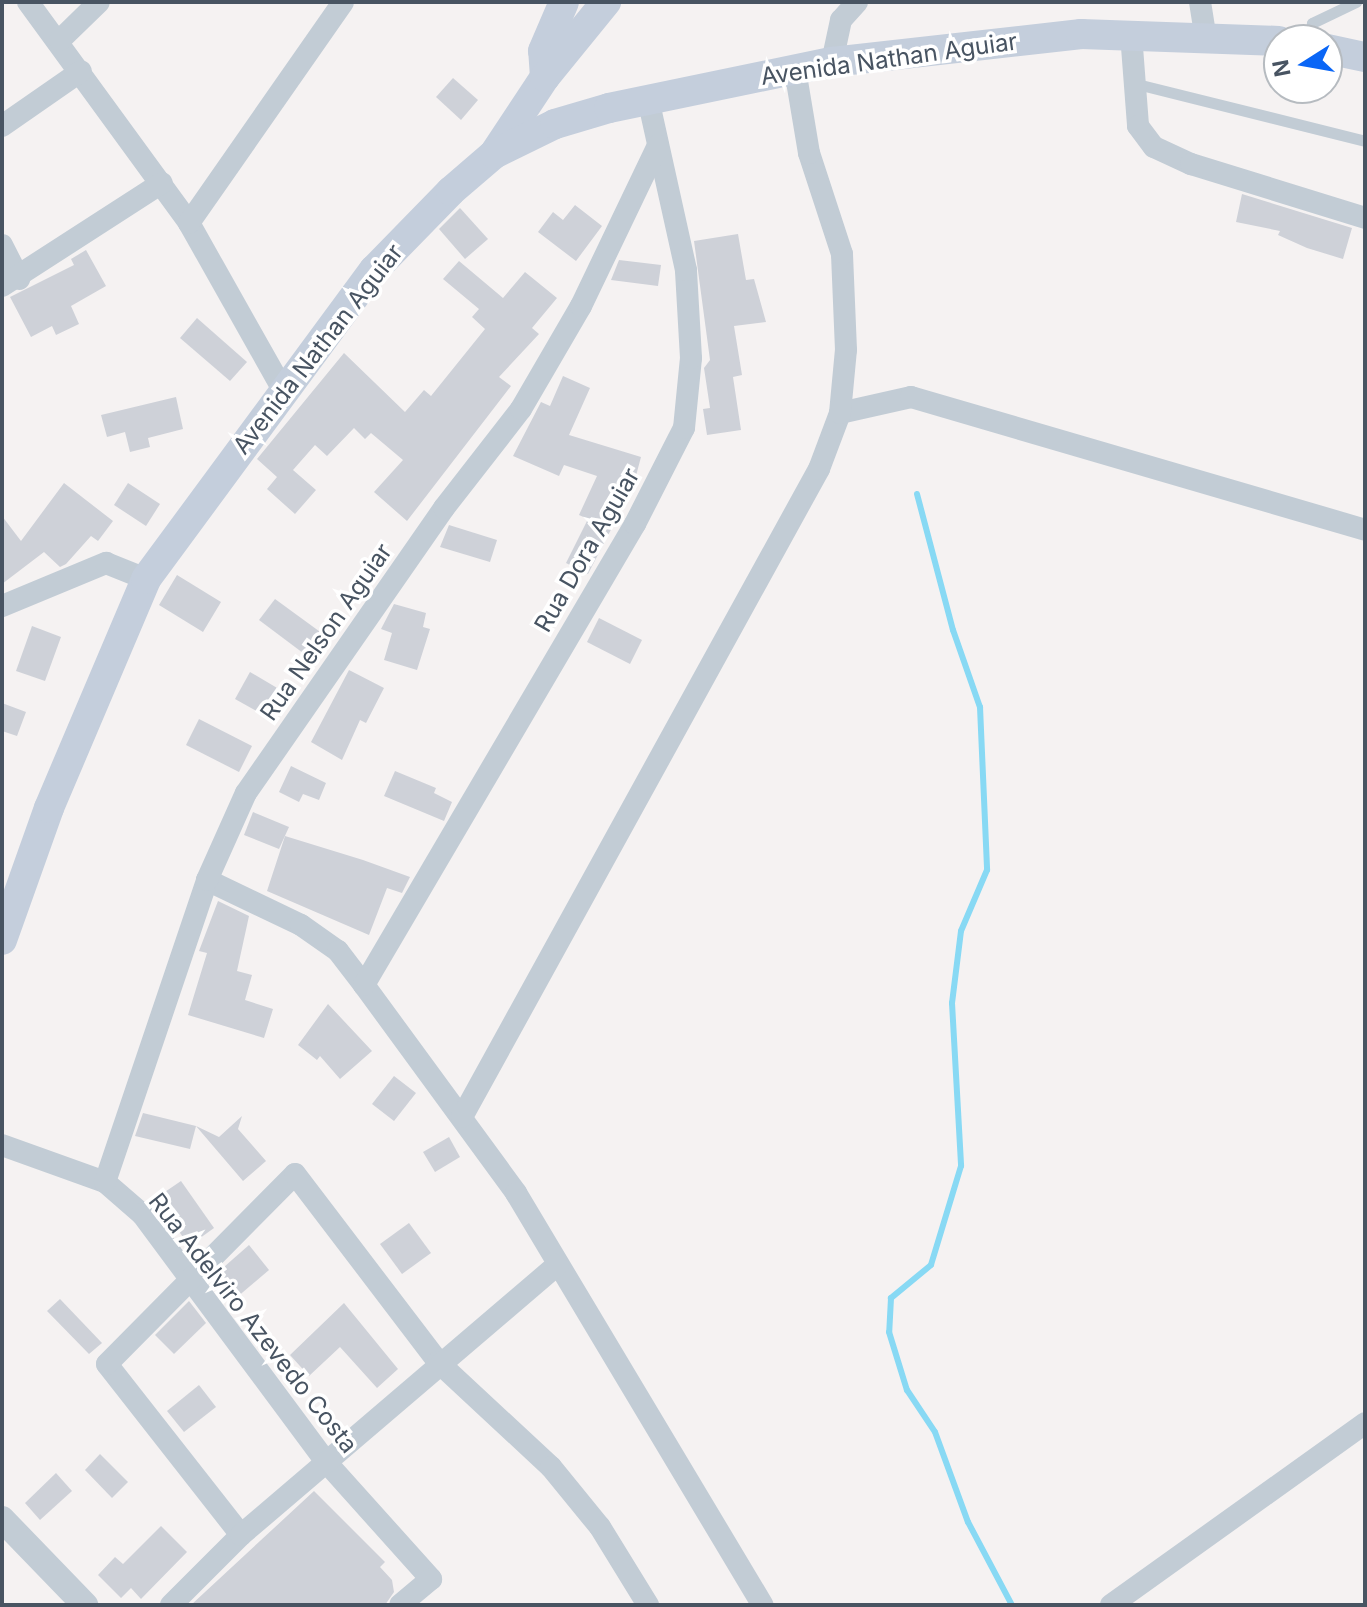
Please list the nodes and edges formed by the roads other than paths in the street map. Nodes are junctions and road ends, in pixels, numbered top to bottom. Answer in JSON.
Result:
{"nodes":[{"id":1,"x":28,"y":2,"type":"edge"},
{"id":2,"x":99,"y":2,"type":"edge"},
{"id":3,"x":343,"y":2,"type":"edge"},
{"id":4,"x":564,"y":2,"type":"edge"},
{"id":5,"x":606,"y":2,"type":"edge"},
{"id":6,"x":857,"y":2,"type":"edge"},
{"id":7,"x":1200,"y":2,"type":"edge"},
{"id":8,"x":1356,"y":2,"type":"edge"},
{"id":9,"x":1312,"y":24,"type":"edge"},
{"id":10,"x":1131,"y":34,"type":"junction"},
{"id":11,"x":1205,"y":35,"type":"junction"},
{"id":12,"x":60,"y":40,"type":"junction"},
{"id":13,"x":1263,"y":40,"type":"edge"},
{"id":14,"x":1343,"y":52,"type":"edge"},
{"id":15,"x":1365,"y":57,"type":"edge"},
{"id":16,"x":832,"y":62,"type":"junction"},
{"id":17,"x":795,"y":69,"type":"junction"},
{"id":18,"x":81,"y":71,"type":"junction"},
{"id":19,"x":545,"y":77,"type":"junction"},
{"id":20,"x":1133,"y":83,"type":"junction"},
{"id":21,"x":648,"y":98,"type":"junction"},
{"id":22,"x":2,"y":126,"type":"edge"},
{"id":23,"x":1365,"y":141,"type":"edge"},
{"id":24,"x":658,"y":145,"type":"junction"},
{"id":25,"x":494,"y":154,"type":"junction"},
{"id":26,"x":162,"y":183,"type":"junction"},
{"id":27,"x":1365,"y":218,"type":"edge"},
{"id":28,"x":189,"y":223,"type":"junction"},
{"id":29,"x":2,"y":245,"type":"edge"},
{"id":30,"x":10,"y":282,"type":"edge"},
{"id":31,"x":283,"y":390,"type":"junction"},
{"id":32,"x":840,"y":413,"type":"junction"},
{"id":33,"x":1365,"y":530,"type":"edge"},
{"id":34,"x":146,"y":579,"type":"junction"},
{"id":35,"x":2,"y":606,"type":"edge"},
{"id":36,"x":207,"y":880,"type":"junction"},
{"id":37,"x":2,"y":940,"type":"edge"},
{"id":38,"x":364,"y":985,"type":"junction"},
{"id":39,"x":462,"y":1117,"type":"junction"},
{"id":40,"x":2,"y":1145,"type":"edge"},
{"id":41,"x":105,"y":1182,"type":"junction"},
{"id":42,"x":558,"y":1264,"type":"junction"},
{"id":43,"x":190,"y":1284,"type":"junction"},
{"id":44,"x":438,"y":1362,"type":"junction"},
{"id":45,"x":1365,"y":1423,"type":"edge"},
{"id":46,"x":327,"y":1463,"type":"junction"},
{"id":47,"x":2,"y":1519,"type":"edge"},
{"id":48,"x":241,"y":1535,"type":"junction"},
{"id":49,"x":85,"y":1605,"type":"edge"},
{"id":50,"x":171,"y":1605,"type":"edge"},
{"id":51,"x":400,"y":1605,"type":"edge"},
{"id":52,"x":648,"y":1605,"type":"edge"},
{"id":53,"x":763,"y":1605,"type":"edge"},
{"id":54,"x":1111,"y":1605,"type":"edge"}],
"edges":[{"from":1,"to":12,"type":"street"},
{"from":2,"to":12,"type":"street"},
{"from":3,"to":28,"type":"street"},
{"from":4,"to":19,"type":"main road"},
{"from":5,"to":19,"type":"main road"},
{"from":6,"to":16,"type":"street"},
{"from":7,"to":11,"type":"street"},
{"from":8,"to":9,"type":"lane"},
{"from":10,"to":11,"type":"main road","name":"Avenida Nathan Aguiar"},
{"from":10,"to":16,"type":"main road","name":"Avenida Nathan Aguiar"},
{"from":10,"to":20,"type":"street"},
{"from":11,"to":13,"type":"main road","name":"Avenida Nathan Aguiar"},
{"from":12,"to":18,"type":"street"},
{"from":14,"to":15,"type":"main road"},
{"from":16,"to":17,"type":"main road","name":"Avenida Nathan Aguiar"},
{"from":17,"to":21,"type":"main road","name":"Avenida Nathan Aguiar"},
{"from":17,"to":32,"type":"street"},
{"from":18,"to":22,"type":"street"},
{"from":18,"to":26,"type":"street"},
{"from":19,"to":25,"type":"main road"},
{"from":20,"to":23,"type":"lane"},
{"from":20,"to":27,"type":"street"},
{"from":21,"to":24,"type":"street","name":"Rua Dora Aguiar"},
{"from":21,"to":25,"type":"main road","name":"Avenida Nathan Aguiar"},
{"from":24,"to":36,"type":"street","name":"Rua Nelson Aguiar"},
{"from":24,"to":38,"type":"street","name":"Rua Dora Aguiar"},
{"from":25,"to":31,"type":"main road","name":"Avenida Nathan Aguiar"},
{"from":26,"to":28,"type":"street"},
{"from":26,"to":30,"type":"street"},
{"from":28,"to":31,"type":"street"},
{"from":29,"to":30,"type":"street"},
{"from":31,"to":34,"type":"main road","name":"Avenida Nathan Aguiar"},
{"from":32,"to":33,"type":"street"},
{"from":32,"to":39,"type":"street"},
{"from":34,"to":35,"type":"street"},
{"from":34,"to":37,"type":"main road","name":"Avenida Nathan Aguiar"},
{"from":36,"to":38,"type":"street"},
{"from":36,"to":41,"type":"street","name":"Rua Nelson Aguiar"},
{"from":38,"to":39,"type":"street"},
{"from":39,"to":42,"type":"street"},
{"from":40,"to":41,"type":"street","name":"Rua Adelviro Azevedo Costa"},
{"from":41,"to":43,"type":"street","name":"Rua Adelviro Azevedo Costa"},
{"from":42,"to":44,"type":"street"},
{"from":42,"to":53,"type":"street"},
{"from":43,"to":44,"type":"street"},
{"from":43,"to":46,"type":"street","name":"Rua Adelviro Azevedo Costa"},
{"from":43,"to":48,"type":"street"},
{"from":44,"to":46,"type":"street"},
{"from":44,"to":52,"type":"street"},
{"from":45,"to":54,"type":"street"},
{"from":46,"to":48,"type":"street"},
{"from":46,"to":51,"type":"street","name":"Rua Adelviro Azevedo Costa"},
{"from":47,"to":49,"type":"street"},
{"from":48,"to":50,"type":"street"}]}
